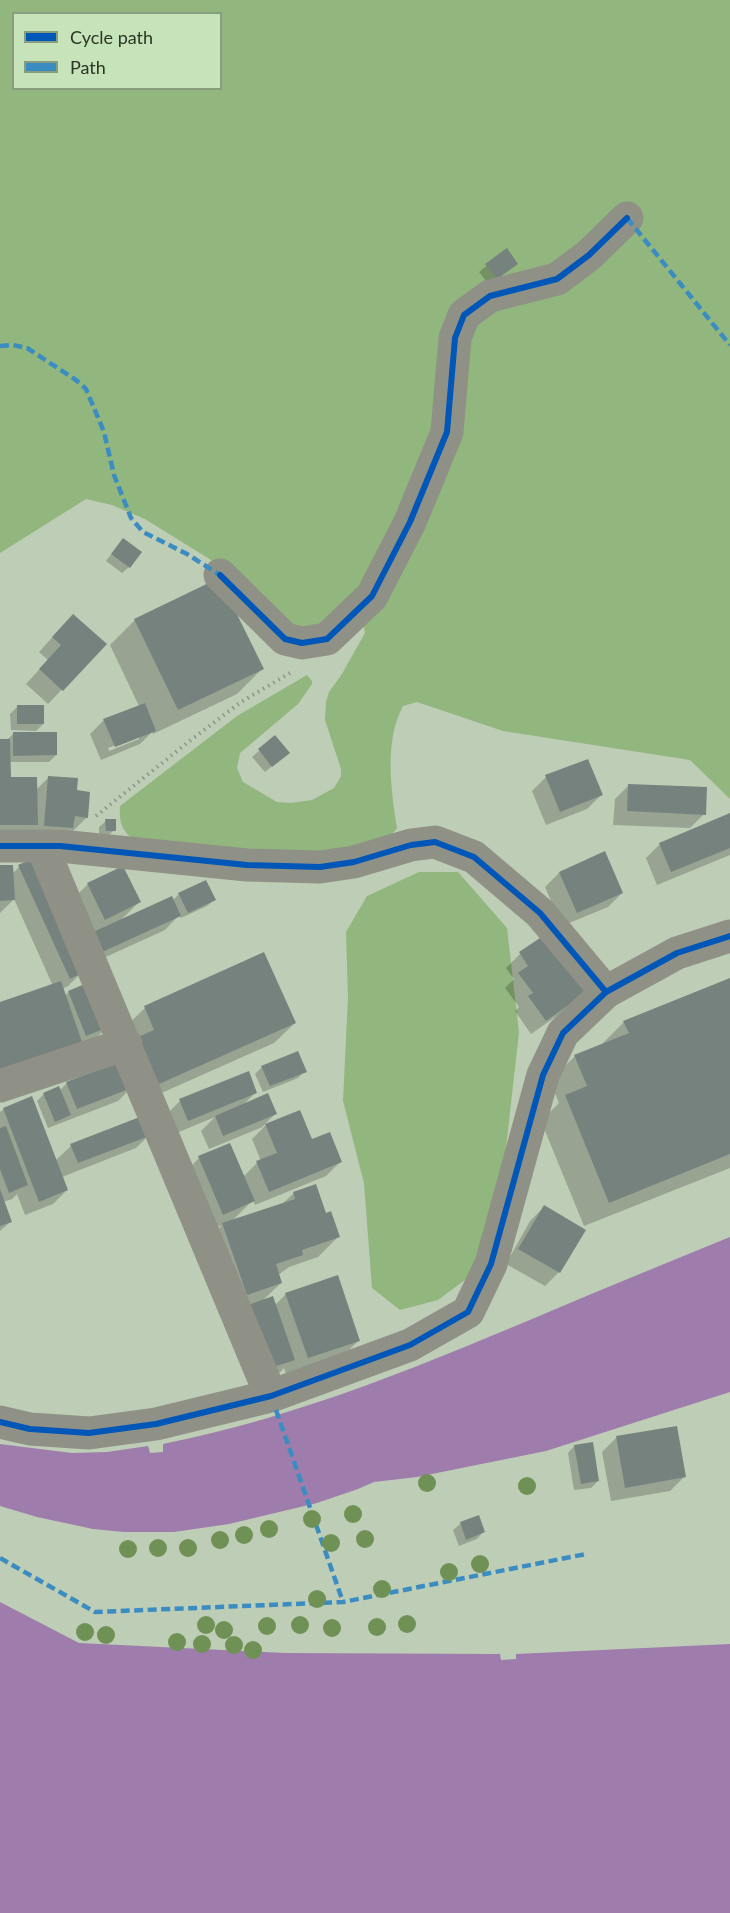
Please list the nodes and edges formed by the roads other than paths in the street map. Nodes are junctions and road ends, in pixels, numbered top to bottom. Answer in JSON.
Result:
{"nodes":[{"id":1,"x":627,"y":218,"type":"dead end"},
{"id":2,"x":220,"y":574,"type":"dead end"},
{"id":3,"x":0,"y":846,"type":"edge"},
{"id":4,"x":42,"y":846,"type":"junction"},
{"id":5,"x":730,"y":936,"type":"edge"},
{"id":6,"x":606,"y":992,"type":"junction"},
{"id":7,"x":126,"y":1044,"type":"junction"},
{"id":8,"x":0,"y":1086,"type":"edge"},
{"id":9,"x":271,"y":1396,"type":"junction"},
{"id":10,"x":0,"y":1422,"type":"edge"}],
"edges":[{"from":1,"to":2,"type":"street"},
{"from":3,"to":4,"type":"street"},
{"from":4,"to":6,"type":"street"},
{"from":4,"to":7,"type":"street"},
{"from":5,"to":6,"type":"street"},
{"from":6,"to":9,"type":"street"},
{"from":7,"to":8,"type":"street"},
{"from":7,"to":9,"type":"street"},
{"from":9,"to":10,"type":"street"}]}
